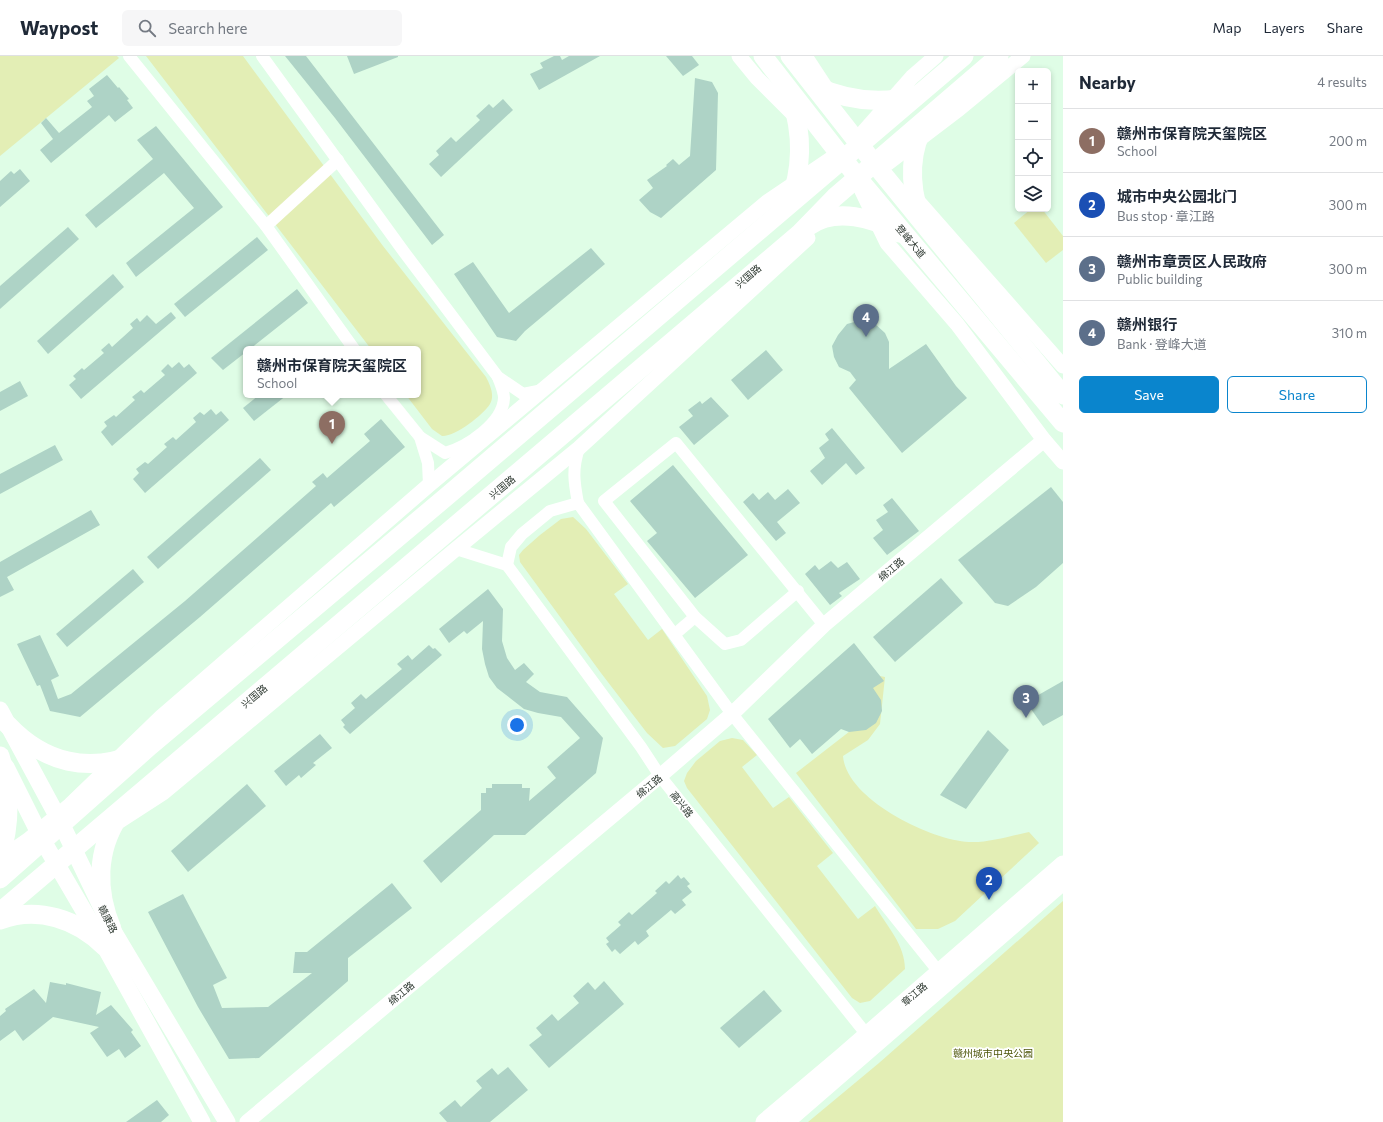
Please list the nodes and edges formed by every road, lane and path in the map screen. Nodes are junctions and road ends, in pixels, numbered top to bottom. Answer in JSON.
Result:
{"nodes":[{"id":1,"x":129,"y":56,"type":"edge"},
{"id":2,"x":262,"y":56,"type":"edge"},
{"id":3,"x":739,"y":56,"type":"edge"},
{"id":4,"x":763,"y":56,"type":"edge"},
{"id":5,"x":790,"y":56,"type":"edge"},
{"id":6,"x":805,"y":56,"type":"edge"},
{"id":7,"x":936,"y":56,"type":"edge"},
{"id":8,"x":964,"y":56,"type":"edge"},
{"id":9,"x":999,"y":56,"type":"edge"},
{"id":10,"x":1023,"y":56,"type":"edge"},
{"id":11,"x":785,"y":84,"type":"junction"},
{"id":12,"x":821,"y":88,"type":"junction"},
{"id":13,"x":918,"y":95,"type":"junction"},
{"id":14,"x":892,"y":100,"type":"junction"},
{"id":15,"x":932,"y":113,"type":"junction"},
{"id":16,"x":797,"y":118,"type":"junction"},
{"id":17,"x":919,"y":139,"type":"junction"},
{"id":18,"x":860,"y":140,"type":"junction"},
{"id":19,"x":839,"y":157,"type":"junction"},
{"id":20,"x":338,"y":160,"type":"junction"},
{"id":21,"x":879,"y":164,"type":"junction"},
{"id":22,"x":859,"y":182,"type":"junction"},
{"id":23,"x":796,"y":183,"type":"junction"},
{"id":24,"x":915,"y":198,"type":"junction"},
{"id":25,"x":789,"y":204,"type":"junction"},
{"id":26,"x":827,"y":218,"type":"junction"},
{"id":27,"x":878,"y":222,"type":"junction"},
{"id":28,"x":924,"y":225,"type":"junction"},
{"id":29,"x":266,"y":226,"type":"junction"},
{"id":30,"x":798,"y":234,"type":"junction"},
{"id":31,"x":913,"y":244,"type":"junction"},
{"id":32,"x":352,"y":346,"type":"edge"},
{"id":33,"x":1063,"y":366,"type":"edge"},
{"id":34,"x":498,"y":377,"type":"junction"},
{"id":35,"x":543,"y":390,"type":"junction"},
{"id":36,"x":1063,"y":395,"type":"edge"},
{"id":37,"x":388,"y":398,"type":"edge"},
{"id":38,"x":1063,"y":423,"type":"edge"},
{"id":39,"x":420,"y":437,"type":"junction"},
{"id":40,"x":1044,"y":440,"type":"junction"},
{"id":41,"x":580,"y":448,"type":"junction"},
{"id":42,"x":1063,"y":462,"type":"edge"},
{"id":43,"x":429,"y":486,"type":"junction"},
{"id":44,"x":578,"y":503,"type":"junction"},
{"id":45,"x":456,"y":549,"type":"junction"},
{"id":46,"x":507,"y":565,"type":"junction"},
{"id":47,"x":798,"y":591,"type":"junction"},
{"id":48,"x":695,"y":617,"type":"junction"},
{"id":49,"x":824,"y":625,"type":"junction"},
{"id":50,"x":675,"y":634,"type":"junction"},
{"id":51,"x":732,"y":714,"type":"junction"},
{"id":52,"x":4,"y":718,"type":"edge"},
{"id":53,"x":150,"y":746,"type":"junction"},
{"id":54,"x":0,"y":755,"type":"edge"},
{"id":55,"x":116,"y":761,"type":"junction"},
{"id":56,"x":660,"y":776,"type":"junction"},
{"id":57,"x":141,"y":791,"type":"junction"},
{"id":58,"x":60,"y":821,"type":"junction"},
{"id":59,"x":113,"y":826,"type":"junction"},
{"id":60,"x":40,"y":836,"type":"junction"},
{"id":61,"x":75,"y":852,"type":"junction"},
{"id":62,"x":0,"y":858,"type":"edge"},
{"id":63,"x":1063,"y":864,"type":"edge"},
{"id":64,"x":58,"y":867,"type":"junction"},
{"id":65,"x":0,"y":879,"type":"edge"},
{"id":66,"x":1063,"y":882,"type":"edge"},
{"id":67,"x":3,"y":919,"type":"edge"},
{"id":68,"x":112,"y":929,"type":"junction"},
{"id":69,"x":105,"y":947,"type":"junction"},
{"id":70,"x":939,"y":972,"type":"junction"},
{"id":71,"x":867,"y":1035,"type":"junction"},
{"id":72,"x":202,"y":1122,"type":"edge"},
{"id":73,"x":226,"y":1122,"type":"edge"},
{"id":74,"x":247,"y":1122,"type":"edge"},
{"id":75,"x":764,"y":1122,"type":"edge"},
{"id":76,"x":786,"y":1122,"type":"edge"}],
"edges":[{"from":1,"to":29,"type":"street"},
{"from":2,"to":20,"type":"street"},
{"from":3,"to":16,"type":"street"},
{"from":4,"to":11,"type":"main road","name":"登峰大道"},
{"from":5,"to":12,"type":"main road","name":"登峰大道"},
{"from":6,"to":12,"type":"street"},
{"from":7,"to":14,"type":"street"},
{"from":8,"to":13,"type":"main road"},
{"from":9,"to":15,"type":"main road","name":"兴国路"},
{"from":10,"to":17,"type":"street"},
{"from":11,"to":16,"type":"main road"},
{"from":11,"to":19,"type":"main road","name":"登峰大道"},
{"from":12,"to":14,"type":"main road"},
{"from":12,"to":18,"type":"main road","name":"登峰大道"},
{"from":13,"to":14,"type":"main road"},
{"from":13,"to":18,"type":"main road"},
{"from":14,"to":18,"type":"street"},
{"from":15,"to":17,"type":"main road"},
{"from":15,"to":21,"type":"main road","name":"兴国路"},
{"from":16,"to":19,"type":"street"},
{"from":16,"to":23,"type":"main road"},
{"from":17,"to":21,"type":"street"},
{"from":17,"to":24,"type":"main road"},
{"from":18,"to":19,"type":"main road"},
{"from":18,"to":21,"type":"main road","name":"登峰大道"},
{"from":19,"to":22,"type":"main road","name":"登峰大道"},
{"from":19,"to":23,"type":"street"},
{"from":19,"to":25,"type":"main road"},
{"from":20,"to":29,"type":"street"},
{"from":20,"to":34,"type":"street"},
{"from":21,"to":22,"type":"main road","name":"兴国路"},
{"from":21,"to":24,"type":"street"},
{"from":21,"to":28,"type":"main road","name":"登峰大道"},
{"from":22,"to":26,"type":"street"},
{"from":22,"to":27,"type":"street"},
{"from":22,"to":30,"type":"main road","name":"兴国路"},
{"from":22,"to":31,"type":"main road","name":"登峰大道"},
{"from":23,"to":25,"type":"main road"},
{"from":23,"to":35,"type":"street"},
{"from":24,"to":28,"type":"main road"},
{"from":24,"to":33,"type":"street"},
{"from":25,"to":53,"type":"main road"},
{"from":26,"to":27,"type":"main road"},
{"from":26,"to":30,"type":"main road"},
{"from":26,"to":41,"type":"street"},
{"from":27,"to":31,"type":"main road"},
{"from":27,"to":40,"type":"street"},
{"from":28,"to":36,"type":"main road","name":"登峰大道"},
{"from":29,"to":32,"type":"street"},
{"from":30,"to":57,"type":"main road","name":"兴国路"},
{"from":31,"to":38,"type":"main road","name":"登峰大道"},
{"from":34,"to":35,"type":"street"},
{"from":34,"to":39,"type":"street"},
{"from":35,"to":43,"type":"street"},
{"from":37,"to":39,"type":"street"},
{"from":39,"to":43,"type":"street"},
{"from":40,"to":42,"type":"street"},
{"from":40,"to":49,"type":"street","name":"绵江路"},
{"from":41,"to":44,"type":"street"},
{"from":41,"to":45,"type":"street"},
{"from":43,"to":55,"type":"street"},
{"from":44,"to":46,"type":"street"},
{"from":44,"to":50,"type":"street"},
{"from":45,"to":46,"type":"street"},
{"from":45,"to":59,"type":"street"},
{"from":46,"to":56,"type":"street","name":"高兴路"},
{"from":47,"to":48,"type":"street"},
{"from":47,"to":48,"type":"street"},
{"from":47,"to":49,"type":"street"},
{"from":48,"to":50,"type":"street"},
{"from":49,"to":51,"type":"street","name":"绵江路"},
{"from":50,"to":51,"type":"street"},
{"from":51,"to":56,"type":"street","name":"绵江路"},
{"from":51,"to":70,"type":"street"},
{"from":52,"to":55,"type":"main road"},
{"from":52,"to":58,"type":"main road","name":"赣康路"},
{"from":53,"to":55,"type":"main road"},
{"from":53,"to":58,"type":"main road"},
{"from":54,"to":60,"type":"main road","name":"赣康路"},
{"from":54,"to":62,"type":"main road"},
{"from":55,"to":58,"type":"street"},
{"from":56,"to":71,"type":"street","name":"高兴路"},
{"from":56,"to":74,"type":"street","name":"绵江路"},
{"from":57,"to":59,"type":"main road"},
{"from":57,"to":61,"type":"main road","name":"兴国路"},
{"from":58,"to":60,"type":"main road"},
{"from":58,"to":61,"type":"main road","name":"赣康路"},
{"from":59,"to":61,"type":"street"},
{"from":59,"to":68,"type":"main road"},
{"from":60,"to":62,"type":"street"},
{"from":60,"to":64,"type":"main road","name":"赣康路"},
{"from":60,"to":65,"type":"main road"},
{"from":61,"to":64,"type":"main road","name":"兴国路"},
{"from":61,"to":68,"type":"main road","name":"赣康路"},
{"from":63,"to":70,"type":"main road","name":"章江路"},
{"from":64,"to":67,"type":"main road","name":"兴国路"},
{"from":64,"to":69,"type":"main road","name":"赣康路"},
{"from":66,"to":76,"type":"main road","name":"章江路"},
{"from":67,"to":69,"type":"main road"},
{"from":68,"to":73,"type":"main road","name":"赣康路"},
{"from":69,"to":72,"type":"main road","name":"赣康路"},
{"from":70,"to":71,"type":"main road","name":"章江路"},
{"from":71,"to":75,"type":"main road","name":"章江路"}]}
